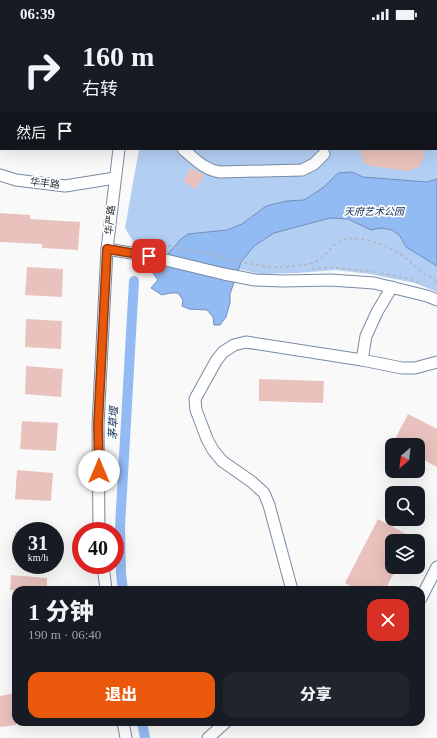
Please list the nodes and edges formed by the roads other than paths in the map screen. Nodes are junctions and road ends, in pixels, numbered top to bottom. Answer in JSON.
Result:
{"nodes":[{"id":1,"x":119,"y":150,"type":"edge"},
{"id":2,"x":184,"y":150,"type":"edge"},
{"id":3,"x":324,"y":154,"type":"dead end"},
{"id":4,"x":0,"y":175,"type":"edge"},
{"id":5,"x":115,"y":178,"type":"junction"},
{"id":6,"x":107,"y":249,"type":"junction"},
{"id":7,"x":392,"y":287,"type":"junction"},
{"id":8,"x":437,"y":300,"type":"edge"},
{"id":9,"x":362,"y":360,"type":"junction"},
{"id":10,"x":437,"y":362,"type":"edge"},
{"id":11,"x":99,"y":522,"type":"edge"},
{"id":12,"x":437,"y":567,"type":"edge"},
{"id":13,"x":104,"y":574,"type":"edge"},
{"id":14,"x":106,"y":586,"type":"edge"},
{"id":15,"x":291,"y":586,"type":"edge"},
{"id":16,"x":425,"y":590,"type":"edge"},
{"id":17,"x":124,"y":726,"type":"edge"},
{"id":18,"x":222,"y":726,"type":"edge"},
{"id":19,"x":126,"y":738,"type":"edge"},
{"id":20,"x":208,"y":738,"type":"edge"}],
"edges":[{"from":1,"to":5,"type":"street","name":"华严路"},
{"from":2,"to":3,"type":"street"},
{"from":4,"to":5,"type":"street","name":"华丰路"},
{"from":5,"to":6,"type":"street","name":"华严路"},
{"from":6,"to":7,"type":"street"},
{"from":6,"to":11,"type":"street","name":"华严路"},
{"from":7,"to":8,"type":"street"},
{"from":7,"to":9,"type":"street"},
{"from":9,"to":10,"type":"street"},
{"from":9,"to":15,"type":"street"},
{"from":12,"to":16,"type":"street"},
{"from":13,"to":14,"type":"street"},
{"from":17,"to":19,"type":"street"},
{"from":18,"to":20,"type":"street"}]}
